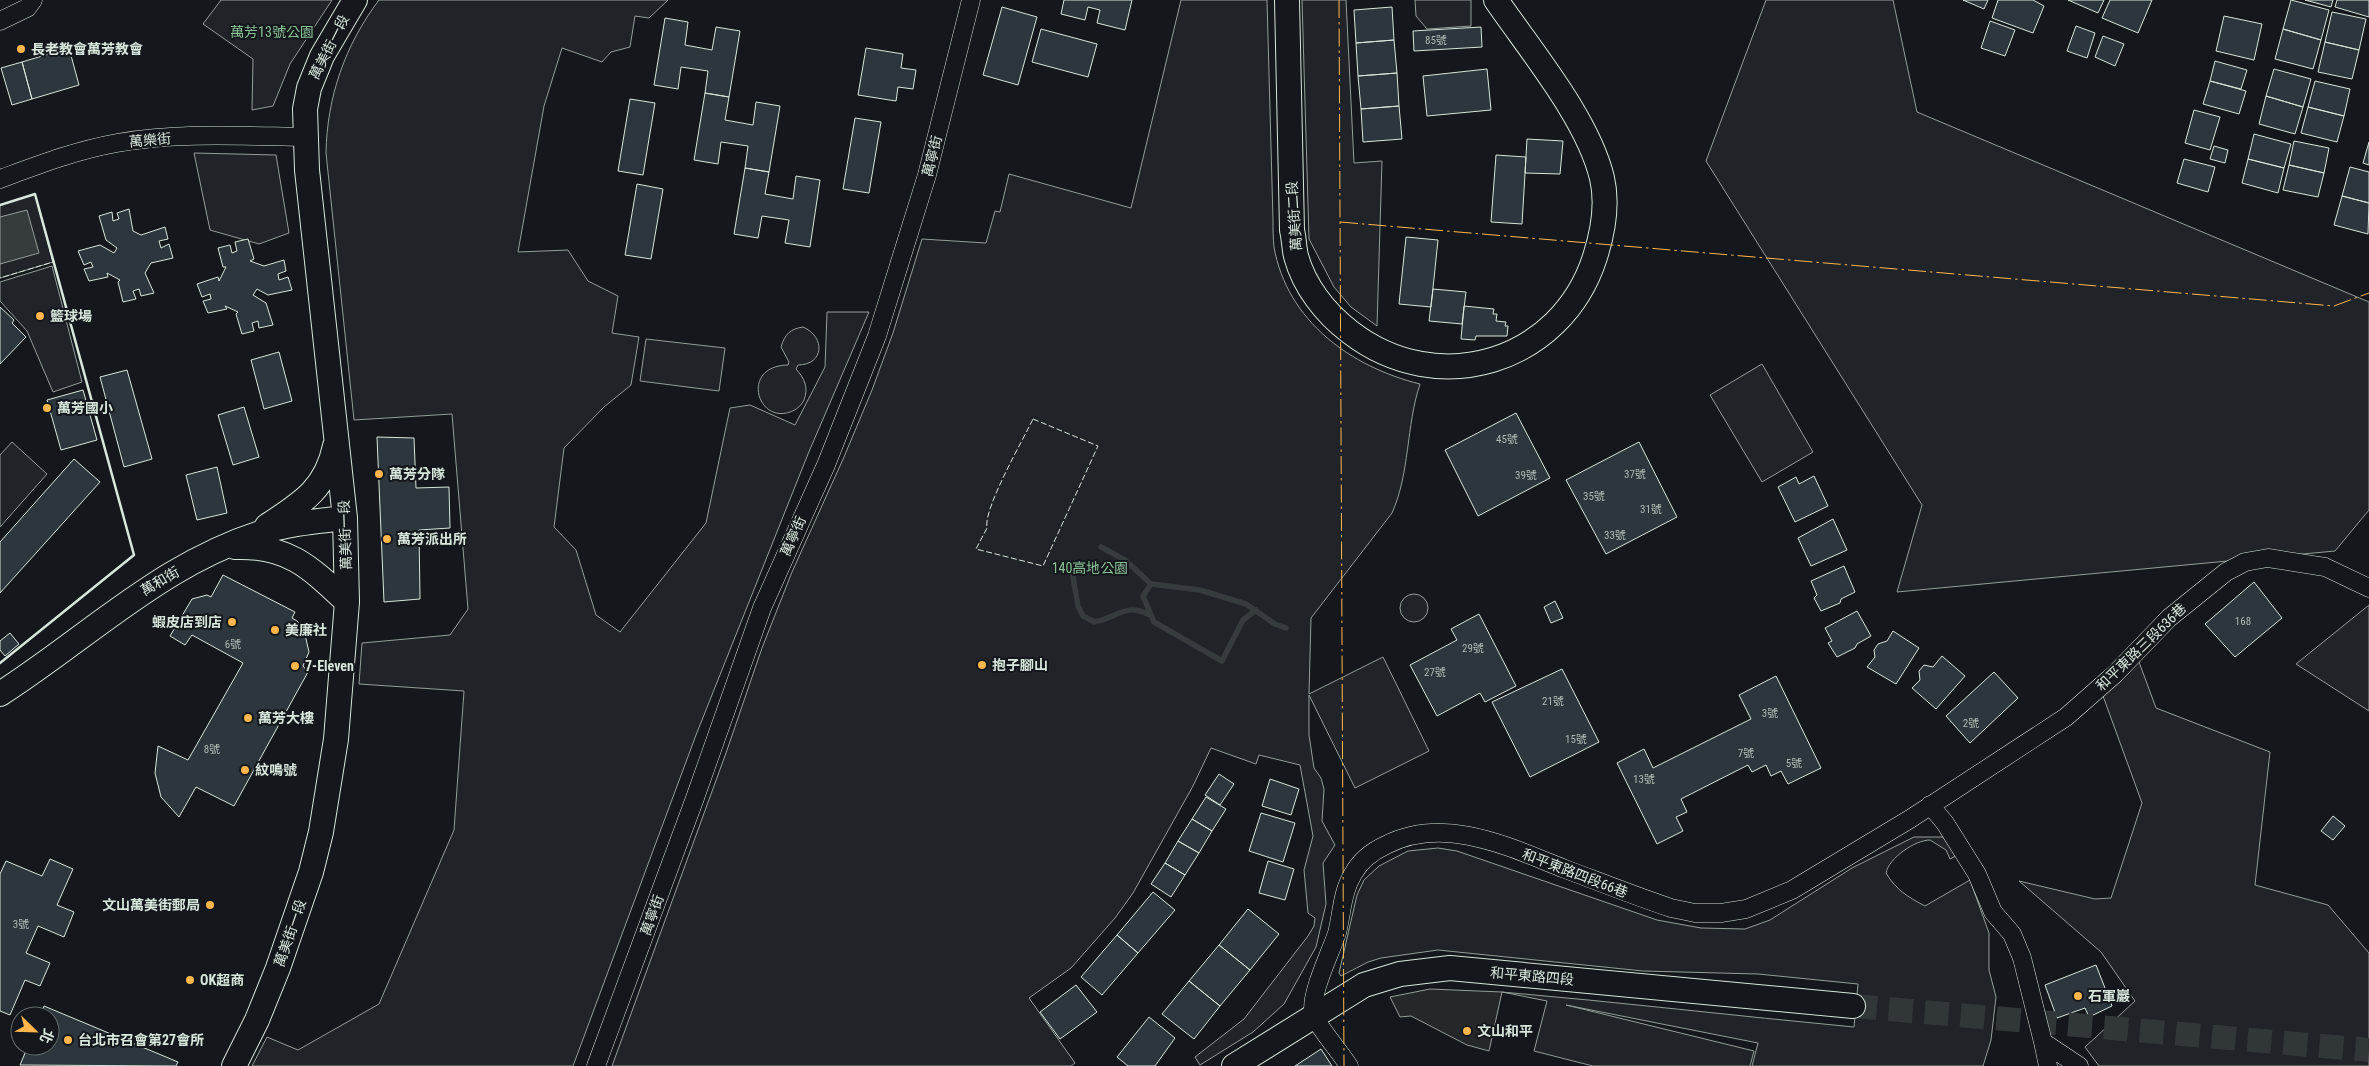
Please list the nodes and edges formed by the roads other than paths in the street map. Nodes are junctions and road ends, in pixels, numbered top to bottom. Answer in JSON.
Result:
{"nodes":[{"id":1,"x":33,"y":0,"type":"edge"},
{"id":2,"x":355,"y":0,"type":"edge"},
{"id":3,"x":971,"y":0,"type":"edge"},
{"id":4,"x":1287,"y":0,"type":"edge"},
{"id":5,"x":1496,"y":0,"type":"edge"},
{"id":6,"x":0,"y":21,"type":"edge"},
{"id":7,"x":305,"y":137,"type":"junction"},
{"id":8,"x":0,"y":179,"type":"edge"},
{"id":9,"x":337,"y":434,"type":"junction"},
{"id":10,"x":345,"y":518,"type":"junction"},
{"id":11,"x":252,"y":536,"type":"junction"},
{"id":12,"x":223,"y":548,"type":"junction"},
{"id":13,"x":2369,"y":588,"type":"edge"},
{"id":14,"x":347,"y":602,"type":"junction"},
{"id":15,"x":0,"y":694,"type":"edge"},
{"id":16,"x":1930,"y":805,"type":"junction"},
{"id":17,"x":1853,"y":1006,"type":"tunnel mouth"},
{"id":18,"x":1314,"y":1016,"type":"junction"},
{"id":19,"x":2043,"y":1042,"type":"junction"},
{"id":20,"x":234,"y":1066,"type":"edge"},
{"id":21,"x":596,"y":1066,"type":"edge"},
{"id":22,"x":1234,"y":1066,"type":"edge"},
{"id":23,"x":1349,"y":1066,"type":"edge"},
{"id":24,"x":2048,"y":1066,"type":"edge"},
{"id":25,"x":2078,"y":1066,"type":"edge"}],
"edges":[{"from":1,"to":6,"type":"street"},
{"from":2,"to":7,"type":"street","name":"萬美街一段"},
{"from":3,"to":21,"type":"street","name":"萬寧街"},
{"from":4,"to":5,"type":"street","name":"萬美街二段"},
{"from":7,"to":8,"type":"street","name":"萬樂街"},
{"from":7,"to":9,"type":"street","name":"萬美街一段"},
{"from":9,"to":10,"type":"street","name":"萬美街一段"},
{"from":9,"to":11,"type":"street"},
{"from":10,"to":11,"type":"street","name":"萬和街"},
{"from":10,"to":14,"type":"street","name":"萬美街一段"},
{"from":11,"to":12,"type":"street","name":"萬和街"},
{"from":12,"to":14,"type":"street"},
{"from":12,"to":15,"type":"street","name":"萬和街"},
{"from":13,"to":16,"type":"street","name":"和平東路三段636巷"},
{"from":14,"to":20,"type":"street","name":"萬美街一段"},
{"from":16,"to":18,"type":"street","name":"和平東路四段66巷"},
{"from":16,"to":19,"type":"street"},
{"from":17,"to":18,"type":"street","name":"和平東路四段"},
{"from":18,"to":22,"type":"street","name":"和平東路四段"},
{"from":18,"to":23,"type":"street"},
{"from":19,"to":24,"type":"street"},
{"from":19,"to":25,"type":"street"}]}
